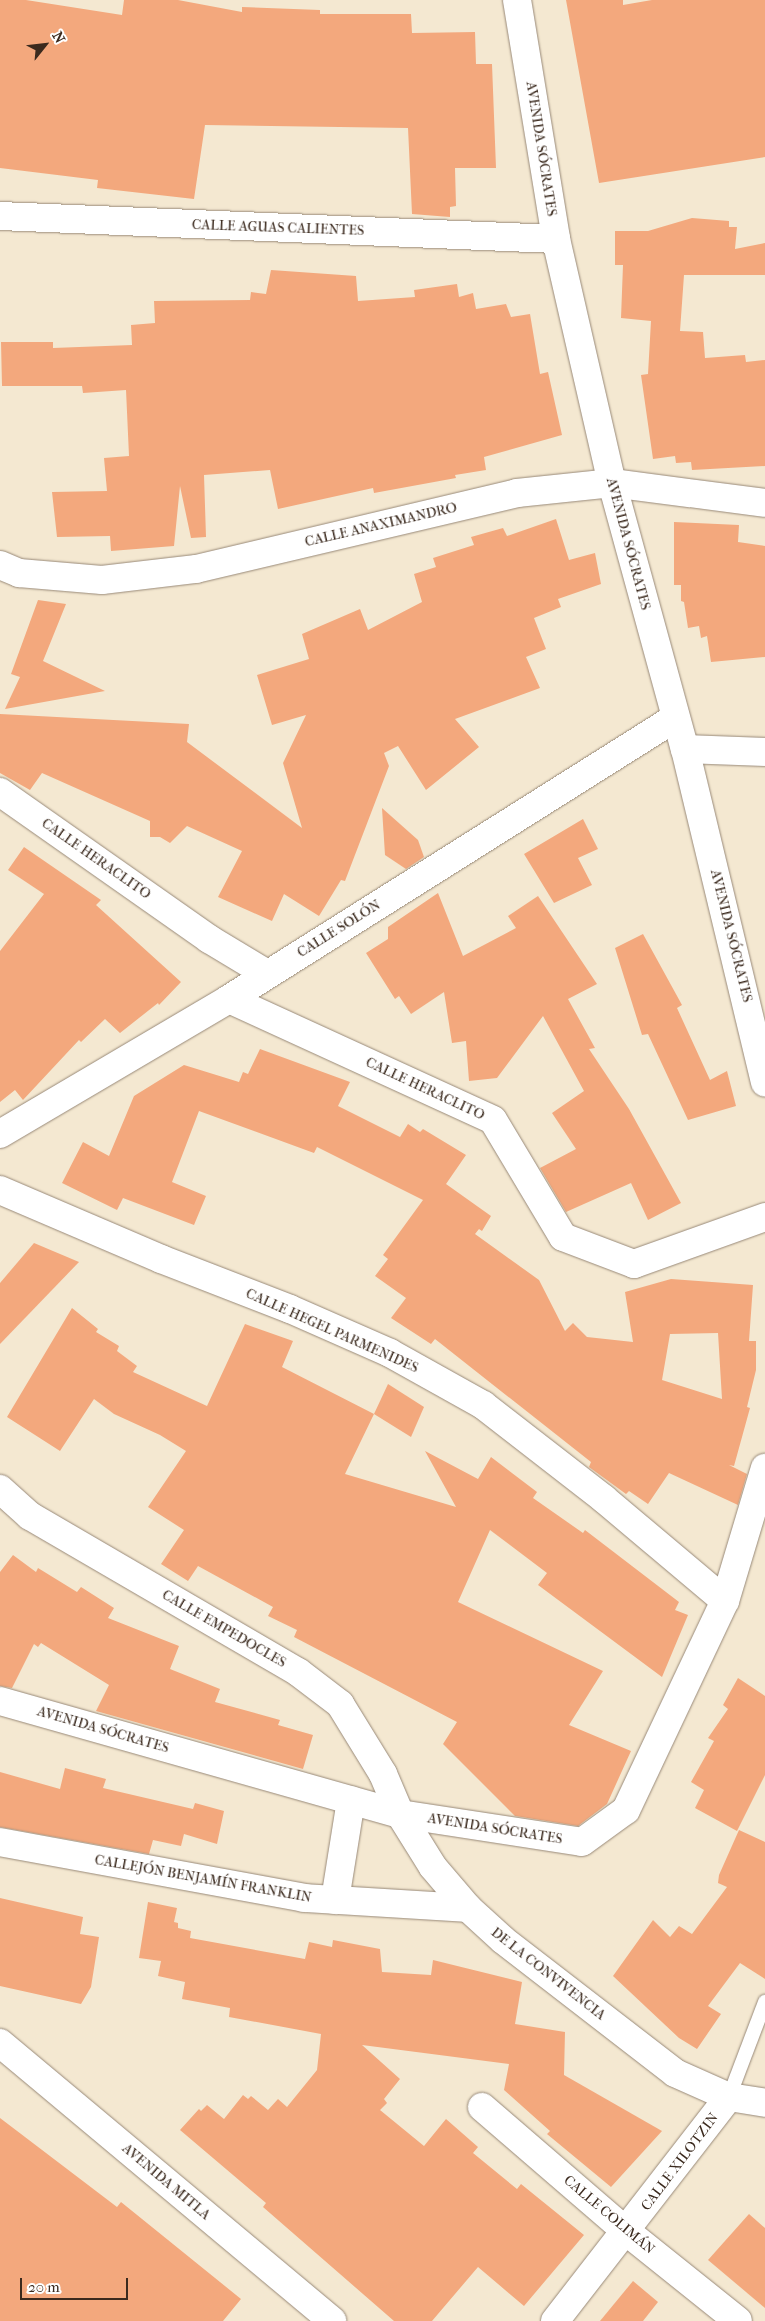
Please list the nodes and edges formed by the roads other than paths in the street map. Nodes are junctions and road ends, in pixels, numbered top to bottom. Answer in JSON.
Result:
{"nodes":[{"id":1,"x":517,"y":0,"type":"edge"},
{"id":2,"x":0,"y":216,"type":"edge"},
{"id":3,"x":556,"y":239,"type":"junction"},
{"id":4,"x":612,"y":484,"type":"junction"},
{"id":5,"x":765,"y":503,"type":"edge"},
{"id":6,"x":0,"y":564,"type":"edge"},
{"id":7,"x":675,"y":718,"type":"junction"},
{"id":8,"x":685,"y":749,"type":"junction"},
{"id":9,"x":765,"y":752,"type":"edge"},
{"id":10,"x":0,"y":792,"type":"edge"},
{"id":11,"x":267,"y":974,"type":"junction"},
{"id":12,"x":229,"y":998,"type":"junction"},
{"id":13,"x":765,"y":1083,"type":"edge"},
{"id":14,"x":0,"y":1134,"type":"edge"},
{"id":15,"x":0,"y":1190,"type":"edge"},
{"id":16,"x":765,"y":1217,"type":"edge"},
{"id":17,"x":765,"y":1468,"type":"edge"},
{"id":18,"x":0,"y":1489,"type":"edge"},
{"id":19,"x":726,"y":1601,"type":"junction"},
{"id":20,"x":0,"y":1701,"type":"edge"},
{"id":21,"x":352,"y":1800,"type":"junction"},
{"id":22,"x":400,"y":1814,"type":"junction"},
{"id":23,"x":0,"y":1842,"type":"edge"},
{"id":24,"x":335,"y":1900,"type":"junction"},
{"id":25,"x":468,"y":1908,"type":"junction"},
{"id":26,"x":765,"y":2002,"type":"edge"},
{"id":27,"x":0,"y":2043,"type":"edge"},
{"id":28,"x":729,"y":2097,"type":"junction"},
{"id":29,"x":765,"y":2103,"type":"edge"},
{"id":30,"x":482,"y":2107,"type":"dead end"},
{"id":31,"x":627,"y":2232,"type":"junction"},
{"id":32,"x":332,"y":2321,"type":"edge"},
{"id":33,"x":555,"y":2321,"type":"edge"},
{"id":34,"x":738,"y":2321,"type":"edge"}],
"edges":[{"from":1,"to":3,"type":"street","name":"AVENIDA SÓCRATES"},
{"from":2,"to":3,"type":"street","name":"CALLE AGUAS CALIENTES"},
{"from":3,"to":4,"type":"street","name":"AVENIDA SÓCRATES"},
{"from":4,"to":5,"type":"street","name":"CALLE ANAXIMANDRO"},
{"from":4,"to":6,"type":"street","name":"CALLE ANAXIMANDRO"},
{"from":4,"to":7,"type":"street","name":"AVENIDA SÓCRATES"},
{"from":7,"to":8,"type":"street","name":"AVENIDA SÓCRATES"},
{"from":7,"to":11,"type":"street","name":"CALLE SOLÓN"},
{"from":8,"to":9,"type":"street"},
{"from":8,"to":13,"type":"street","name":"AVENIDA SÓCRATES"},
{"from":10,"to":11,"type":"street","name":"CALLE HERACLITO"},
{"from":11,"to":12,"type":"street","name":"CALLE SOLÓN"},
{"from":12,"to":14,"type":"street","name":"CALLE SOLÓN"},
{"from":12,"to":16,"type":"street","name":"CALLE HERACLITO"},
{"from":15,"to":19,"type":"street","name":"CALLE HEGEL PARMENIDES"},
{"from":17,"to":19,"type":"street","name":"AVENIDA SÓCRATES"},
{"from":18,"to":22,"type":"street","name":"CALLE EMPEDOCLES"},
{"from":19,"to":22,"type":"street","name":"AVENIDA SÓCRATES"},
{"from":20,"to":21,"type":"street","name":"AVENIDA SÓCRATES"},
{"from":21,"to":22,"type":"street","name":"AVENIDA SÓCRATES"},
{"from":21,"to":24,"type":"street"},
{"from":22,"to":25,"type":"street","name":"DE LA CONVIVENCIA"},
{"from":23,"to":24,"type":"street","name":"CALLEJÓN BENJAMÍN FRANKLIN"},
{"from":24,"to":25,"type":"street","name":"CALLEJÓN BENJAMÍN FRANKLIN"},
{"from":25,"to":28,"type":"street","name":"DE LA CONVIVENCIA"},
{"from":26,"to":28,"type":"lane"},
{"from":27,"to":32,"type":"street","name":"AVENIDA MITLA"},
{"from":28,"to":29,"type":"street","name":"DE LA CONVIVENCIA"},
{"from":28,"to":31,"type":"street","name":"CALLE XILOTZIN"},
{"from":30,"to":31,"type":"street","name":"CALLE COLIMÁN"},
{"from":31,"to":33,"type":"street","name":"CALLE XILOTZIN"},
{"from":31,"to":34,"type":"street","name":"CALLE COLIMÁN"}]}
